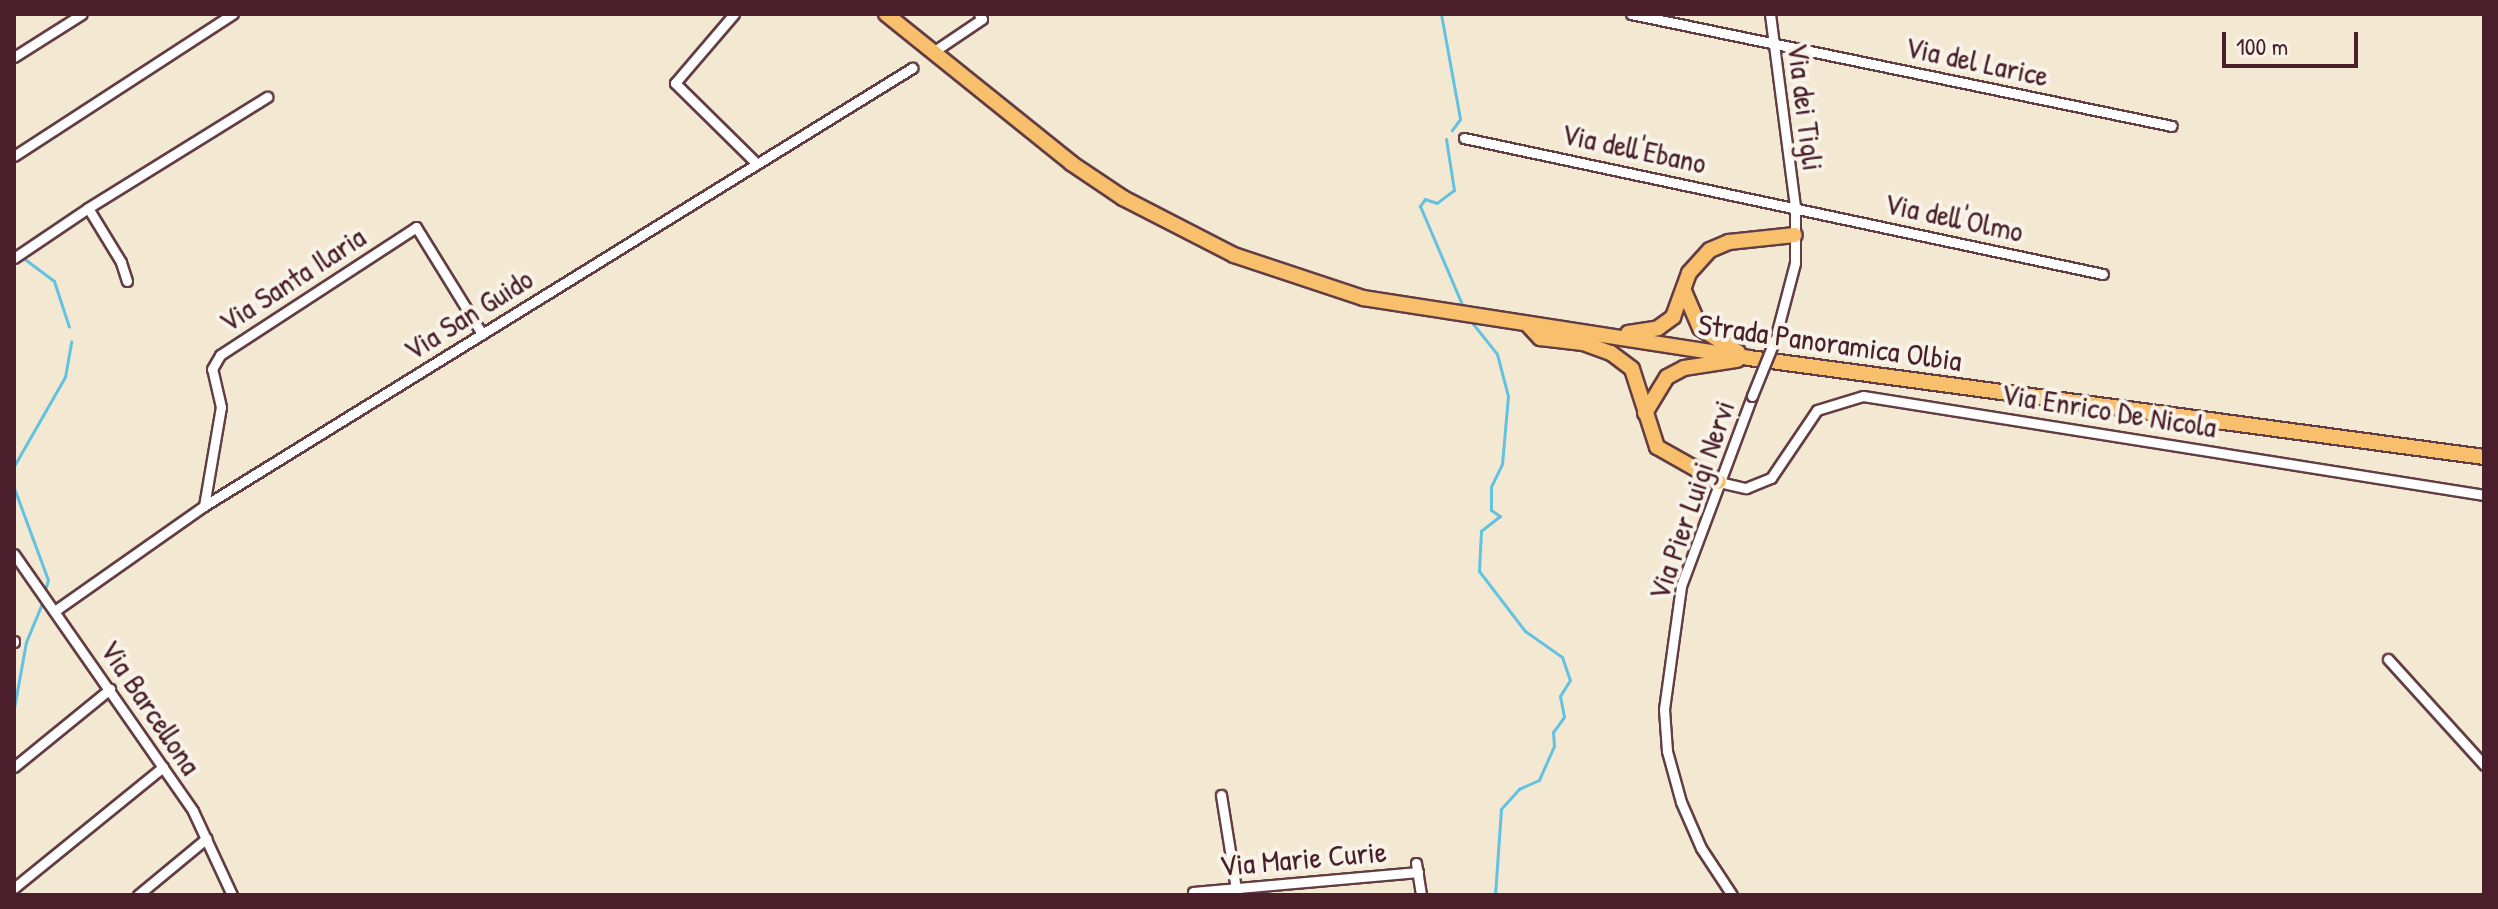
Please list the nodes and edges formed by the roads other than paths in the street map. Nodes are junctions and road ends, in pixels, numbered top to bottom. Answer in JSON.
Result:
{"nodes":[{"id":1,"x":82,"y":14,"type":"edge"},
{"id":2,"x":233,"y":14,"type":"edge"},
{"id":3,"x":734,"y":14,"type":"edge"},
{"id":4,"x":886,"y":14,"type":"edge"},
{"id":5,"x":1631,"y":14,"type":"edge"},
{"id":6,"x":1770,"y":14,"type":"edge"},
{"id":7,"x":980,"y":17,"type":"edge"},
{"id":8,"x":1773,"y":40,"type":"junction"},
{"id":9,"x":933,"y":52,"type":"junction"},
{"id":10,"x":14,"y":57,"type":"edge"},
{"id":11,"x":912,"y":68,"type":"dead end"},
{"id":12,"x":267,"y":97,"type":"dead end"},
{"id":13,"x":2172,"y":126,"type":"dead end"},
{"id":14,"x":1464,"y":138,"type":"dead end"},
{"id":15,"x":14,"y":156,"type":"edge"},
{"id":16,"x":757,"y":164,"type":"junction"},
{"id":17,"x":1795,"y":207,"type":"junction"},
{"id":18,"x":88,"y":208,"type":"junction"},
{"id":19,"x":1795,"y":235,"type":"junction"},
{"id":20,"x":15,"y":258,"type":"edge"},
{"id":21,"x":2103,"y":274,"type":"dead end"},
{"id":22,"x":127,"y":281,"type":"dead end"},
{"id":23,"x":1684,"y":291,"type":"junction"},
{"id":24,"x":1525,"y":325,"type":"junction"},
{"id":25,"x":1549,"y":328,"type":"junction"},
{"id":26,"x":482,"y":334,"type":"junction"},
{"id":27,"x":1749,"y":358,"type":"junction"},
{"id":28,"x":1645,"y":413,"type":"junction"},
{"id":29,"x":2484,"y":457,"type":"edge"},
{"id":30,"x":1719,"y":482,"type":"junction"},
{"id":31,"x":2484,"y":495,"type":"edge"},
{"id":32,"x":204,"y":506,"type":"junction"},
{"id":33,"x":14,"y":554,"type":"edge"},
{"id":34,"x":54,"y":607,"type":"junction"},
{"id":35,"x":2388,"y":659,"type":"dead end"},
{"id":36,"x":110,"y":689,"type":"junction"},
{"id":37,"x":2484,"y":765,"type":"edge"},
{"id":38,"x":14,"y":767,"type":"edge"},
{"id":39,"x":163,"y":767,"type":"junction"},
{"id":40,"x":1221,"y":795,"type":"dead end"},
{"id":41,"x":207,"y":838,"type":"junction"},
{"id":42,"x":14,"y":888,"type":"edge"},
{"id":43,"x":1236,"y":891,"type":"edge"},
{"id":44,"x":1193,"y":892,"type":"dead end"},
{"id":45,"x":138,"y":895,"type":"edge"},
{"id":46,"x":232,"y":895,"type":"edge"},
{"id":47,"x":1421,"y":895,"type":"edge"},
{"id":48,"x":1732,"y":895,"type":"edge"}],
"edges":[{"from":1,"to":10,"type":"street"},
{"from":2,"to":15,"type":"street"},
{"from":3,"to":16,"type":"street"},
{"from":4,"to":9,"type":"highway"},
{"from":5,"to":8,"type":"street","name":"Via del Larice"},
{"from":6,"to":8,"type":"street","name":"Via dei Tigli"},
{"from":7,"to":9,"type":"street"},
{"from":8,"to":13,"type":"street","name":"Via del Larice"},
{"from":8,"to":17,"type":"street","name":"Via dei Tigli"},
{"from":9,"to":24,"type":"highway","name":"Strada Panoramica Olbia"},
{"from":11,"to":16,"type":"street","name":"Via San Guido"},
{"from":12,"to":18,"type":"street"},
{"from":14,"to":17,"type":"street","name":"Via dell'Ebano"},
{"from":16,"to":26,"type":"street","name":"Via San Guido"},
{"from":17,"to":19,"type":"street","name":"Via Pier Luigi Nervi"},
{"from":17,"to":21,"type":"street","name":"Via dell'Olmo"},
{"from":18,"to":20,"type":"street"},
{"from":18,"to":22,"type":"street"},
{"from":19,"to":23,"type":"highway"},
{"from":19,"to":30,"type":"street","name":"Via Pier Luigi Nervi","bridge":true},
{"from":23,"to":25,"type":"highway"},
{"from":23,"to":27,"type":"highway"},
{"from":24,"to":25,"type":"highway","name":"Strada Panoramica Olbia"},
{"from":24,"to":28,"type":"highway"},
{"from":25,"to":27,"type":"highway","name":"Strada Panoramica Olbia"},
{"from":26,"to":32,"type":"street","name":"Via San Guido"},
{"from":26,"to":32,"type":"street","name":"Via Santa Ilaria"},
{"from":27,"to":28,"type":"highway"},
{"from":27,"to":29,"type":"highway","name":"Strada Panoramica Olbia"},
{"from":28,"to":30,"type":"highway"},
{"from":30,"to":31,"type":"street","name":"Via Enrico De Nicola"},
{"from":30,"to":48,"type":"street","name":"Via Pier Luigi Nervi"},
{"from":32,"to":34,"type":"street","name":"Via San Guido"},
{"from":33,"to":34,"type":"street","name":"Via Barcellona"},
{"from":34,"to":36,"type":"street","name":"Via Barcellona"},
{"from":35,"to":37,"type":"street"},
{"from":36,"to":38,"type":"street"},
{"from":36,"to":39,"type":"street","name":"Via Barcellona"},
{"from":39,"to":41,"type":"street","name":"Via Barcellona"},
{"from":39,"to":42,"type":"street"},
{"from":40,"to":43,"type":"street"},
{"from":41,"to":45,"type":"street"},
{"from":41,"to":46,"type":"street","name":"Via Barcellona"},
{"from":43,"to":44,"type":"street","name":"Via Marie Curie"},
{"from":43,"to":47,"type":"street","name":"Via Marie Curie"}]}
